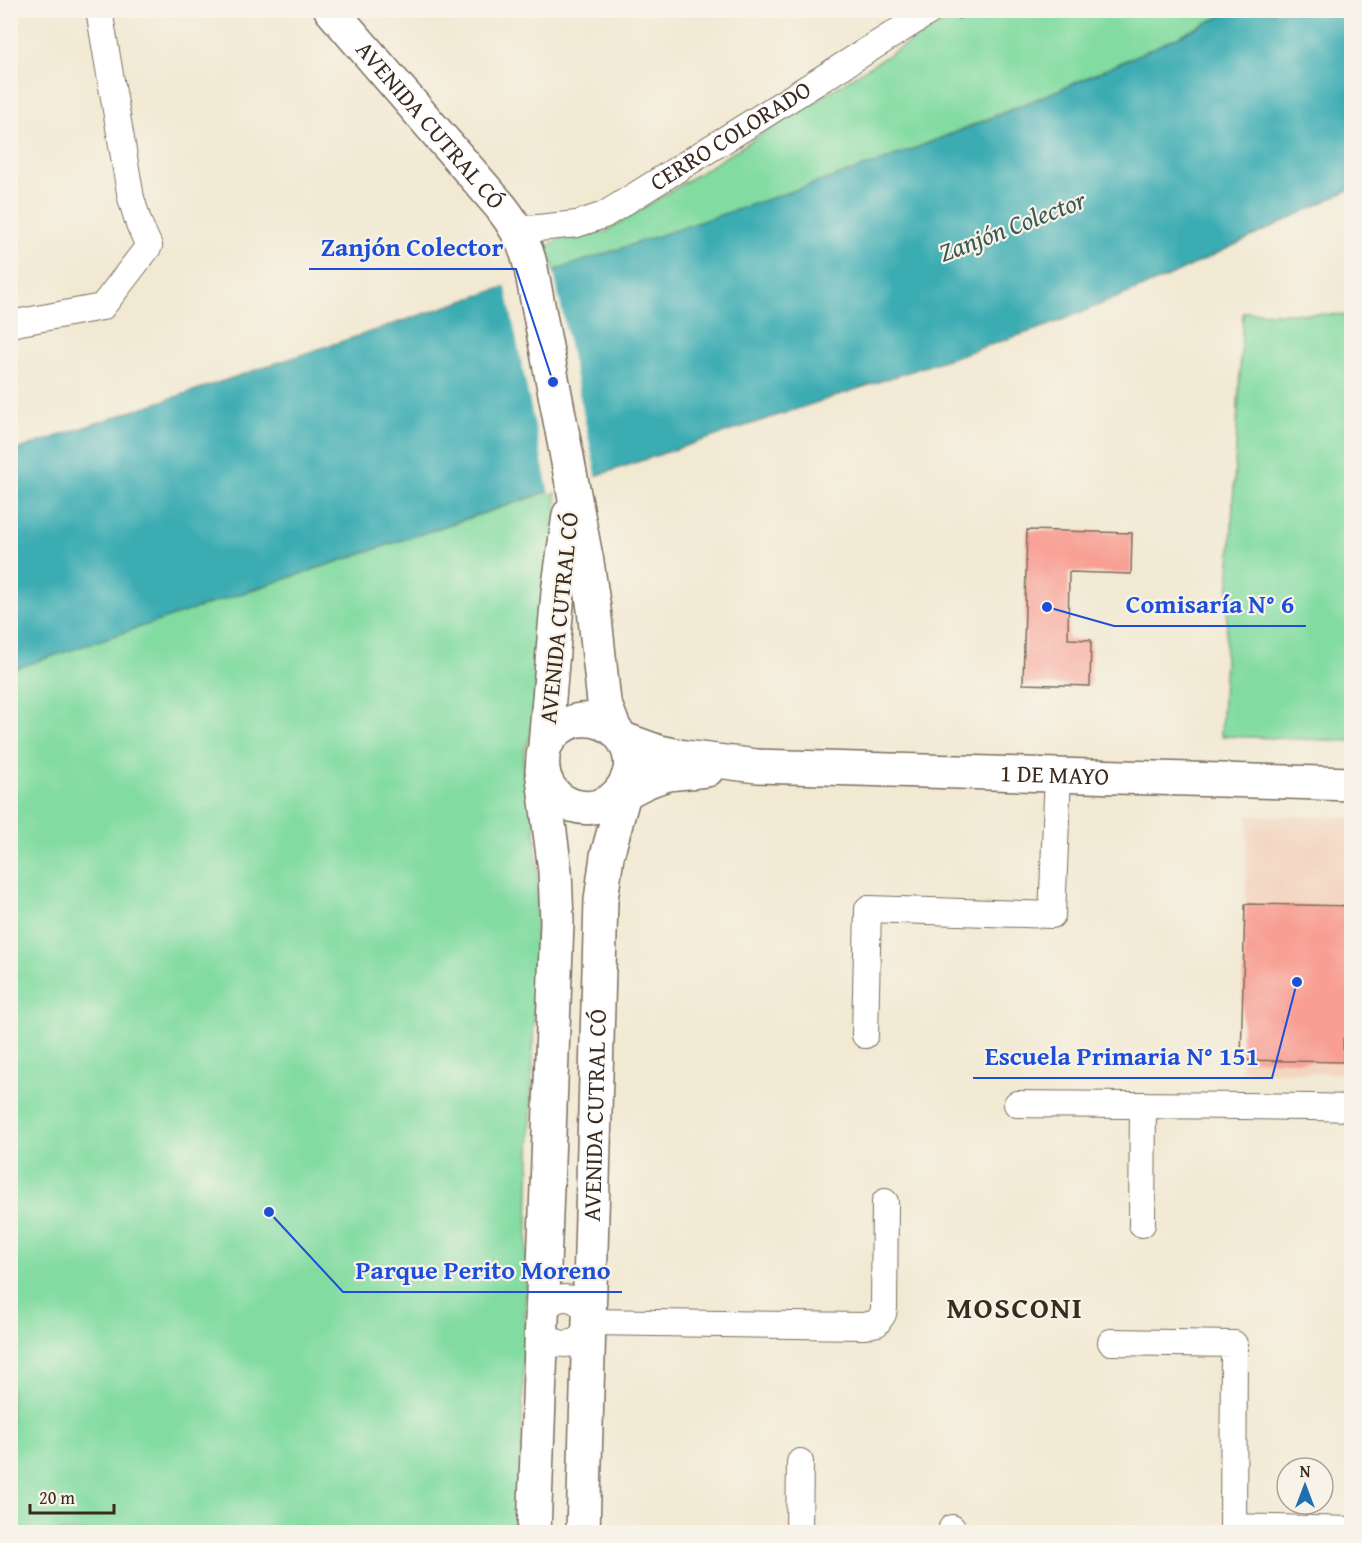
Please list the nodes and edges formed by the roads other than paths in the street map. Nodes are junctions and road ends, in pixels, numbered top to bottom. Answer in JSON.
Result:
{"nodes":[{"id":1,"x":99,"y":10,"type":"edge"},
{"id":2,"x":331,"y":10,"type":"edge"},
{"id":3,"x":932,"y":10,"type":"edge"},
{"id":4,"x":518,"y":230,"type":"junction"},
{"id":5,"x":10,"y":324,"type":"edge"},
{"id":6,"x":573,"y":489,"type":"junction"},
{"id":7,"x":619,"y":734,"type":"junction"},
{"id":8,"x":544,"y":758,"type":"junction"},
{"id":9,"x":757,"y":766,"type":"junction"},
{"id":10,"x":1058,"y":775,"type":"junction"},
{"id":11,"x":1352,"y":784,"type":"edge"},
{"id":12,"x":621,"y":789,"type":"junction"},
{"id":13,"x":865,"y":1035,"type":"dead end"},
{"id":14,"x":1017,"y":1104,"type":"dead end"},
{"id":15,"x":1143,"y":1105,"type":"junction"},
{"id":16,"x":1352,"y":1107,"type":"edge"},
{"id":17,"x":885,"y":1202,"type":"dead end"},
{"id":18,"x":1142,"y":1224,"type":"dead end"},
{"id":19,"x":542,"y":1320,"type":"junction"},
{"id":20,"x":589,"y":1322,"type":"junction"},
{"id":21,"x":1111,"y":1342,"type":"dead end"},
{"id":22,"x":800,"y":1462,"type":"dead end"},
{"id":23,"x":1233,"y":1530,"type":"edge"},
{"id":24,"x":1352,"y":1530,"type":"edge"},
{"id":25,"x":534,"y":1533,"type":"edge"},
{"id":26,"x":583,"y":1533,"type":"edge"},
{"id":27,"x":799,"y":1533,"type":"edge"}],
"edges":[{"from":1,"to":5,"type":"street"},
{"from":2,"to":4,"type":"main road","name":"AVENIDA CUTRAL CÓ"},
{"from":3,"to":4,"type":"street","name":"CERRO COLORADO"},
{"from":4,"to":6,"type":"main road","name":"AVENIDA CUTRAL CÓ"},
{"from":6,"to":7,"type":"main road","name":"AVENIDA CUTRAL CÓ"},
{"from":6,"to":8,"type":"main road","name":"AVENIDA CUTRAL CÓ"},
{"from":7,"to":8,"type":"main road","name":"AVENIDA CUTRAL CÓ"},
{"from":7,"to":9,"type":"main road","name":"1 DE MAYO"},
{"from":7,"to":12,"type":"main road","name":"AVENIDA CUTRAL CÓ"},
{"from":8,"to":12,"type":"main road"},
{"from":8,"to":19,"type":"main road","name":"AVENIDA CUTRAL CÓ"},
{"from":9,"to":10,"type":"main road","name":"1 DE MAYO"},
{"from":9,"to":12,"type":"main road","name":"1 DE MAYO"},
{"from":10,"to":11,"type":"main road","name":"1 DE MAYO"},
{"from":10,"to":13,"type":"street"},
{"from":12,"to":20,"type":"main road","name":"AVENIDA CUTRAL CÓ"},
{"from":14,"to":15,"type":"street"},
{"from":15,"to":16,"type":"street"},
{"from":15,"to":18,"type":"street"},
{"from":17,"to":20,"type":"street"},
{"from":19,"to":20,"type":"street"},
{"from":19,"to":25,"type":"main road","name":"AVENIDA CUTRAL CÓ"},
{"from":20,"to":26,"type":"main road","name":"AVENIDA CUTRAL CÓ"},
{"from":21,"to":23,"type":"street"},
{"from":22,"to":27,"type":"street"},
{"from":23,"to":24,"type":"street"}]}
